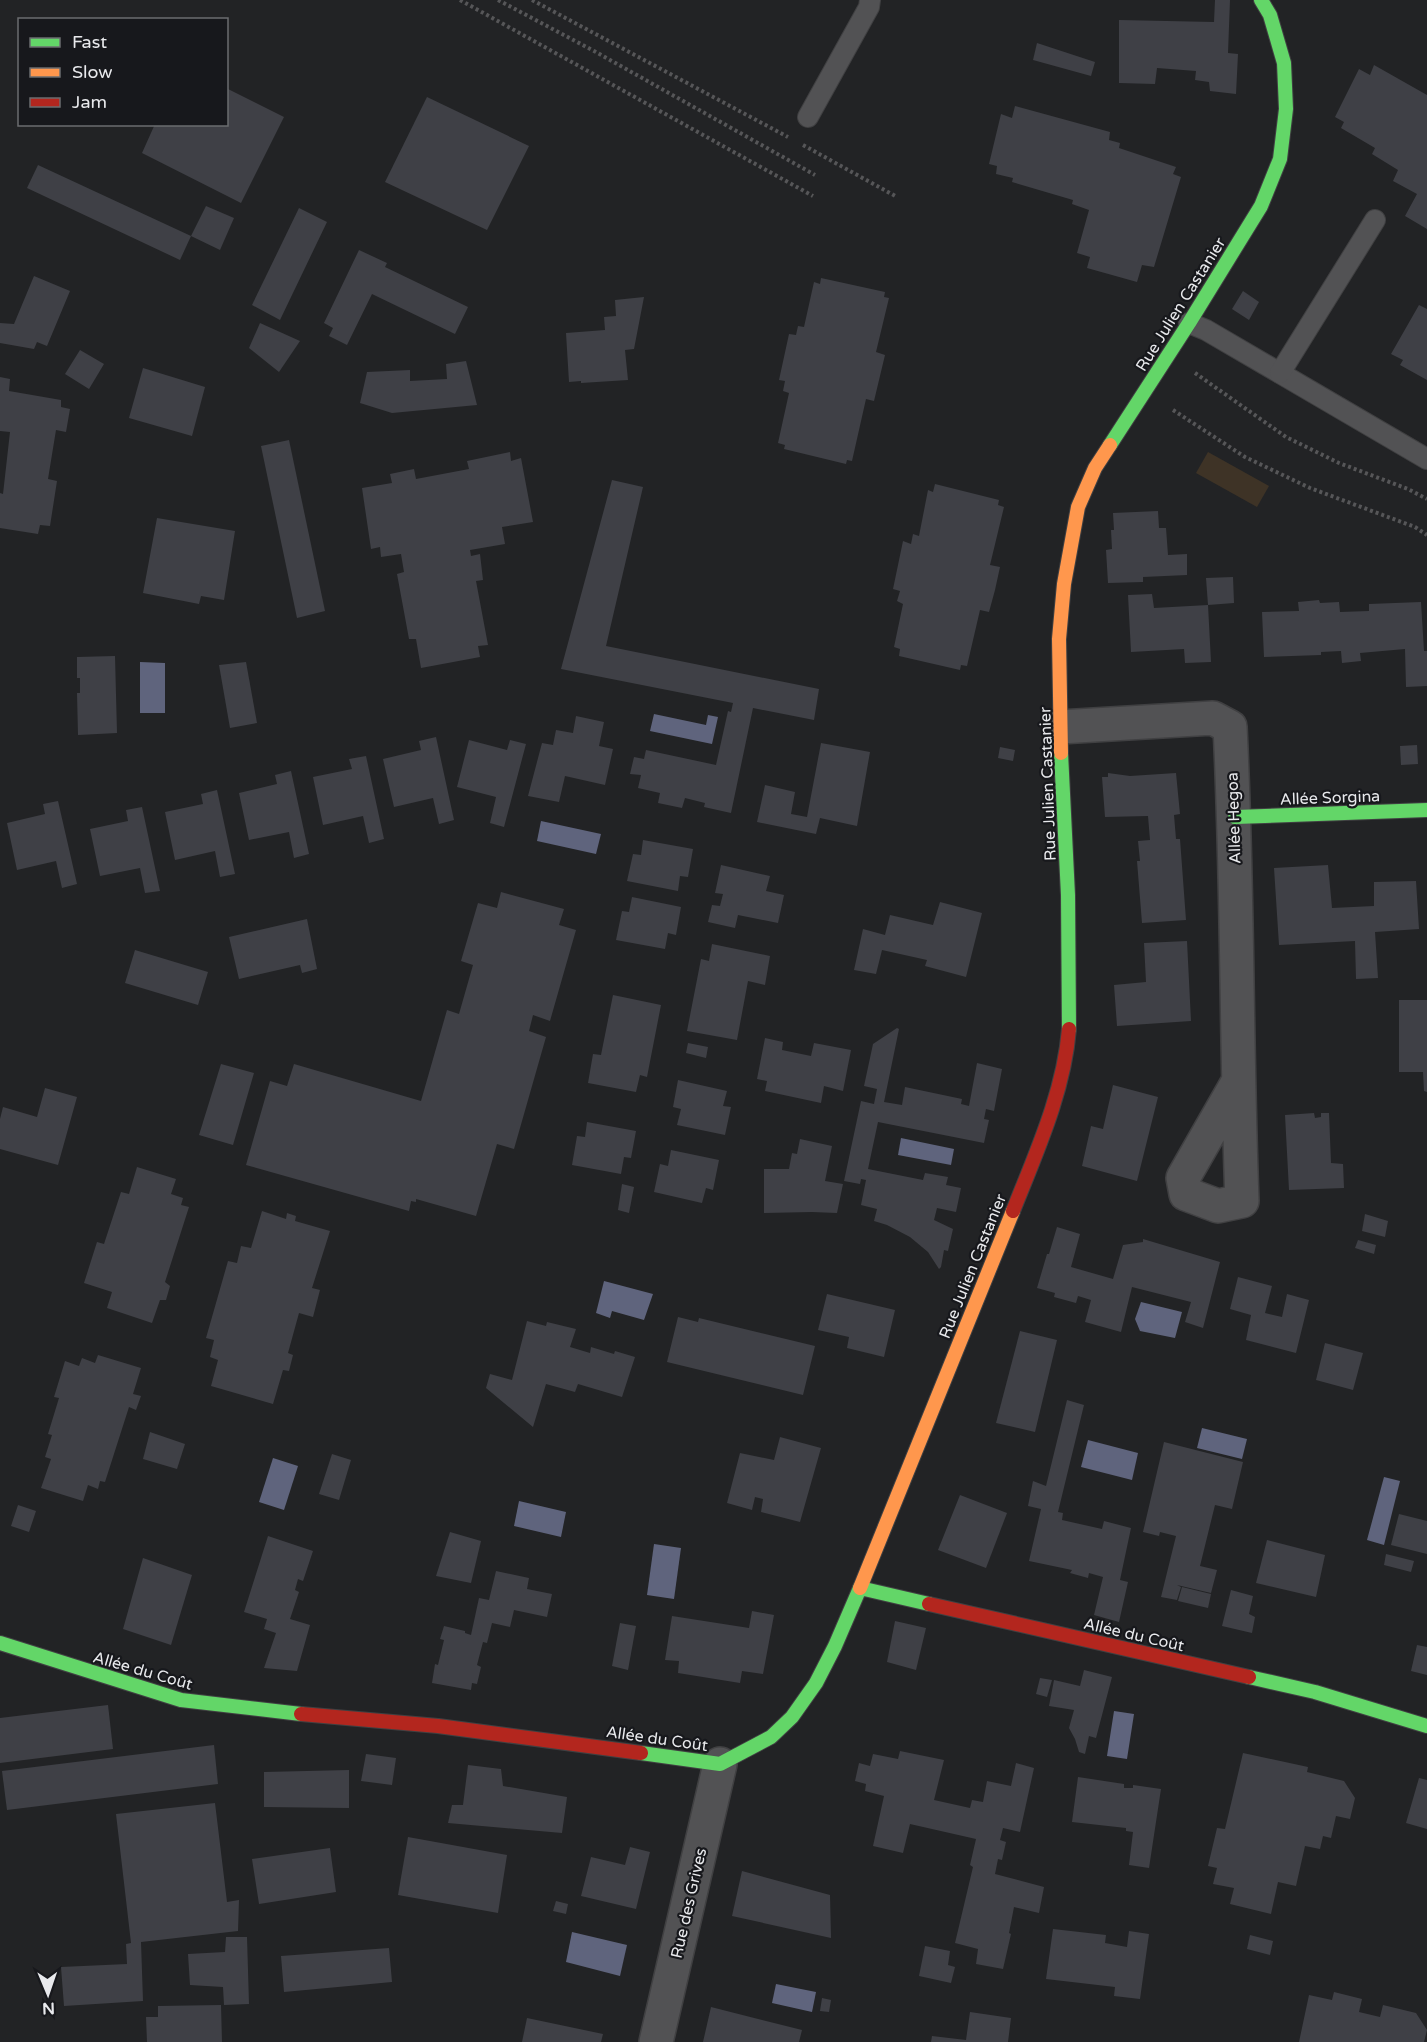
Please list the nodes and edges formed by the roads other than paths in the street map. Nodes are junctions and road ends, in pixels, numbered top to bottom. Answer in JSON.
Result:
{"nodes":[{"id":1,"x":870,"y":0,"type":"edge"},
{"id":2,"x":1261,"y":0,"type":"edge"},
{"id":3,"x":808,"y":117,"type":"dead end"},
{"id":4,"x":1375,"y":220,"type":"dead end"},
{"id":5,"x":1189,"y":323,"type":"junction"},
{"id":6,"x":1280,"y":373,"type":"junction"},
{"id":7,"x":1427,"y":459,"type":"edge"},
{"id":8,"x":1060,"y":728,"type":"junction"},
{"id":9,"x":1427,"y":810,"type":"edge"},
{"id":10,"x":1234,"y":817,"type":"junction"},
{"id":11,"x":1238,"y":1082,"type":"dead end"},
{"id":12,"x":860,"y":1588,"type":"junction"},
{"id":13,"x":0,"y":1643,"type":"edge"},
{"id":14,"x":1427,"y":1726,"type":"edge"},
{"id":15,"x":720,"y":1764,"type":"junction"},
{"id":16,"x":656,"y":2042,"type":"edge"}],
"edges":[{"from":1,"to":3,"type":"lane"},
{"from":2,"to":5,"type":"street","name":"Rue Julien Castanier"},
{"from":4,"to":6,"type":"lane"},
{"from":5,"to":6,"type":"lane"},
{"from":5,"to":8,"type":"street","name":"Rue Julien Castanier"},
{"from":6,"to":7,"type":"lane"},
{"from":8,"to":10,"type":"street","name":"Allée Hegoa"},
{"from":8,"to":12,"type":"street","name":"Rue Julien Castanier"},
{"from":9,"to":10,"type":"street","name":"Allée Sorgina"},
{"from":10,"to":11,"type":"street","name":"Allée Hegoa"},
{"from":12,"to":14,"type":"street","name":"Allée du Coût"},
{"from":12,"to":15,"type":"street","name":"Allée du Coût"},
{"from":13,"to":15,"type":"street","name":"Allée du Coût"},
{"from":15,"to":16,"type":"street","name":"Rue des Grives"}]}
